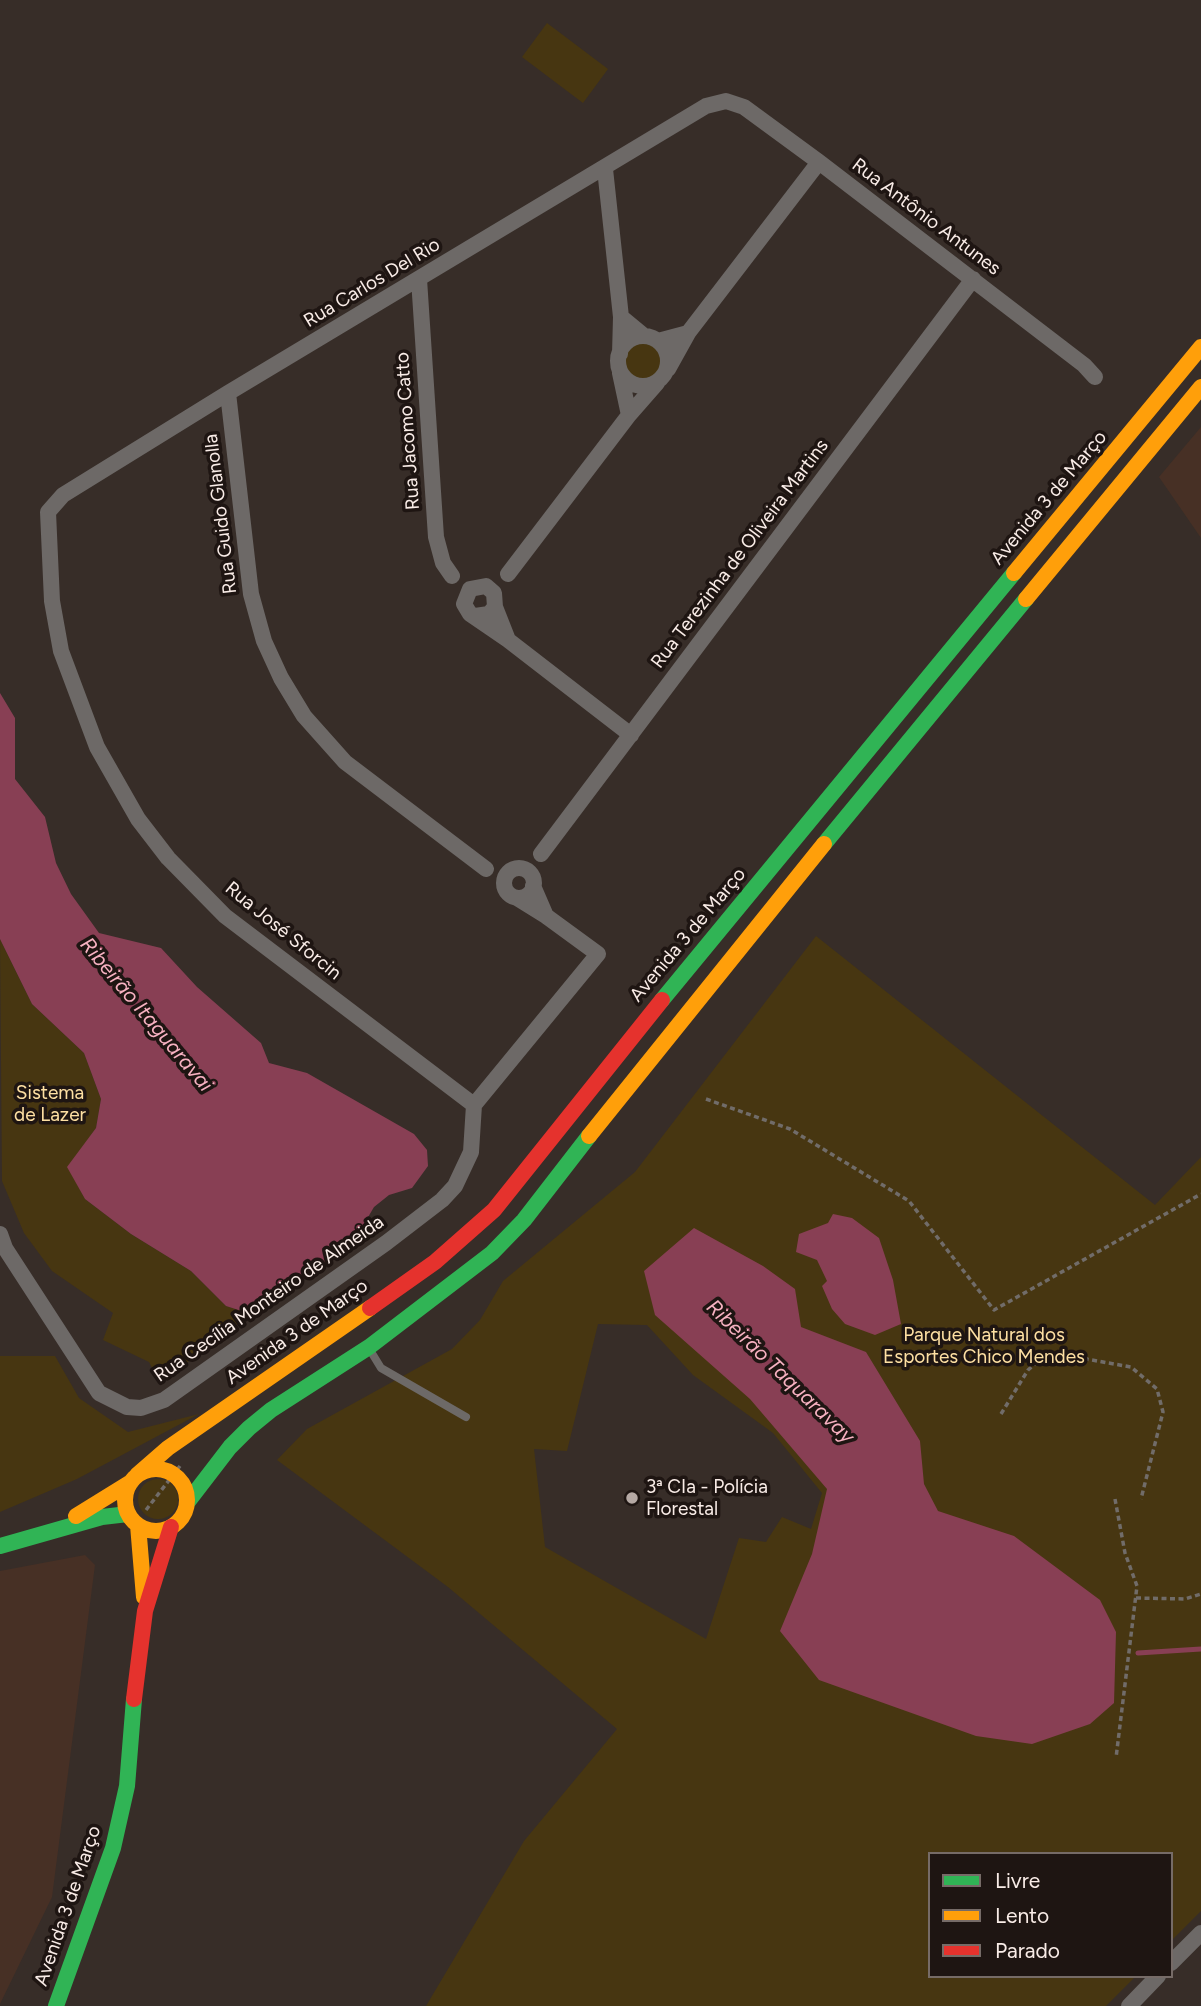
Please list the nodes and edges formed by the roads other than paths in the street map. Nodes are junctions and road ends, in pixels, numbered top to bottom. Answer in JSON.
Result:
{"nodes":[{"id":1,"x":726,"y":101,"type":"joint"},
{"id":2,"x":819,"y":162,"type":"junction"},
{"id":3,"x":605,"y":169,"type":"junction"},
{"id":4,"x":419,"y":279,"type":"junction"},
{"id":5,"x":973,"y":279,"type":"junction"},
{"id":6,"x":621,"y":317,"type":"junction"},
{"id":7,"x":688,"y":333,"type":"junction"},
{"id":8,"x":651,"y":339,"type":"junction"},
{"id":9,"x":1201,"y":347,"type":"edge"},
{"id":10,"x":620,"y":362,"type":"junction"},
{"id":11,"x":662,"y":376,"type":"junction"},
{"id":12,"x":1095,"y":377,"type":"dead end"},
{"id":13,"x":1201,"y":387,"type":"edge"},
{"id":14,"x":228,"y":393,"type":"junction"},
{"id":15,"x":629,"y":415,"type":"junction"},
{"id":16,"x":48,"y":512,"type":"joint"},
{"id":17,"x":508,"y":574,"type":"junction"},
{"id":18,"x":452,"y":576,"type":"junction"},
{"id":19,"x":483,"y":586,"type":"junction"},
{"id":20,"x":496,"y":604,"type":"junction"},
{"id":21,"x":470,"y":610,"type":"junction"},
{"id":22,"x":508,"y":640,"type":"junction"},
{"id":23,"x":631,"y":735,"type":"junction"},
{"id":24,"x":541,"y":854,"type":"junction"},
{"id":25,"x":486,"y":869,"type":"junction"},
{"id":26,"x":515,"y":869,"type":"junction"},
{"id":27,"x":533,"y":884,"type":"junction"},
{"id":28,"x":511,"y":893,"type":"junction"},
{"id":29,"x":546,"y":916,"type":"junction"},
{"id":30,"x":474,"y":1105,"type":"junction"},
{"id":31,"x":2,"y":1243,"type":"edge"},
{"id":32,"x":369,"y":1347,"type":"junction"},
{"id":33,"x":466,"y":1418,"type":"dead end"},
{"id":34,"x":134,"y":1478,"type":"junction"},
{"id":35,"x":187,"y":1503,"type":"junction"},
{"id":36,"x":133,"y":1520,"type":"junction"},
{"id":37,"x":171,"y":1527,"type":"junction"},
{"id":38,"x":35,"y":1536,"type":"junction"},
{"id":39,"x":0,"y":1546,"type":"edge"},
{"id":40,"x":145,"y":1611,"type":"junction"},
{"id":41,"x":1201,"y":1933,"type":"edge"},
{"id":42,"x":1173,"y":1961,"type":"edge"},
{"id":43,"x":1156,"y":1978,"type":"edge"},
{"id":44,"x":56,"y":2006,"type":"edge"},
{"id":45,"x":1129,"y":2006,"type":"edge"}],
"edges":[{"from":1,"to":2,"type":"street","name":"Rua Antônio Antunes"},
{"from":1,"to":3,"type":"street","name":"Rua Carlos Del Rio"},
{"from":2,"to":5,"type":"street","name":"Rua Antônio Antunes"},
{"from":2,"to":7,"type":"street"},
{"from":3,"to":4,"type":"street","name":"Rua Carlos Del Rio"},
{"from":3,"to":6,"type":"street"},
{"from":4,"to":14,"type":"street","name":"Rua Carlos Del Rio"},
{"from":4,"to":18,"type":"street","name":"Rua Jacomo Catto"},
{"from":5,"to":12,"type":"street","name":"Rua Antônio Antunes"},
{"from":5,"to":23,"type":"street","name":"Rua Terezinha de Oliveira Martins"},
{"from":6,"to":8,"type":"street"},
{"from":6,"to":10,"type":"street"},
{"from":7,"to":8,"type":"street"},
{"from":7,"to":11,"type":"street"},
{"from":8,"to":10,"type":"street"},
{"from":8,"to":11,"type":"street"},
{"from":9,"to":34,"type":"main road","name":"Avenida 3 de Março"},
{"from":10,"to":11,"type":"street"},
{"from":10,"to":15,"type":"street"},
{"from":11,"to":15,"type":"street"},
{"from":13,"to":32,"type":"main road"},
{"from":14,"to":16,"type":"street","name":"Rua Carlos Del Rio"},
{"from":14,"to":25,"type":"street","name":"Rua Guido Glanolla"},
{"from":15,"to":17,"type":"street"},
{"from":16,"to":30,"type":"street","name":"Rua José Sforcin"},
{"from":17,"to":19,"type":"street"},
{"from":17,"to":20,"type":"street"},
{"from":18,"to":19,"type":"street"},
{"from":18,"to":21,"type":"street","name":"Rua Jacomo Catto"},
{"from":19,"to":20,"type":"street"},
{"from":19,"to":21,"type":"street"},
{"from":20,"to":21,"type":"street"},
{"from":20,"to":22,"type":"street"},
{"from":21,"to":22,"type":"street"},
{"from":22,"to":23,"type":"street"},
{"from":23,"to":24,"type":"street","name":"Rua Terezinha de Oliveira Martins"},
{"from":24,"to":26,"type":"street","name":"Rua Terezinha de Oliveira Martins"},
{"from":24,"to":27,"type":"street","name":"Rua Terezinha de Oliveira Martins"},
{"from":25,"to":26,"type":"street"},
{"from":25,"to":28,"type":"street","name":"Rua Guido Glanolla"},
{"from":26,"to":27,"type":"street"},
{"from":26,"to":28,"type":"street"},
{"from":27,"to":28,"type":"street"},
{"from":27,"to":29,"type":"street"},
{"from":28,"to":29,"type":"street","name":"Rua Guido Glanolla"},
{"from":29,"to":30,"type":"street","name":"Rua Guido Glanolla"},
{"from":30,"to":31,"type":"street","name":"Rua Cecília Monteiro de Almeida"},
{"from":32,"to":33,"type":"lane"},
{"from":32,"to":35,"type":"main road"},
{"from":34,"to":35,"type":"main road"},
{"from":34,"to":36,"type":"main road"},
{"from":34,"to":38,"type":"main road"},
{"from":35,"to":37,"type":"main road"},
{"from":36,"to":37,"type":"main road"},
{"from":36,"to":38,"type":"main road"},
{"from":36,"to":40,"type":"main road","name":"Avenida 3 de Março"},
{"from":37,"to":40,"type":"main road","name":"Avenida 3 de Março"},
{"from":38,"to":39,"type":"main road"},
{"from":40,"to":44,"type":"main road","name":"Avenida 3 de Março"},
{"from":41,"to":42,"type":"street"},
{"from":43,"to":45,"type":"street"}]}
